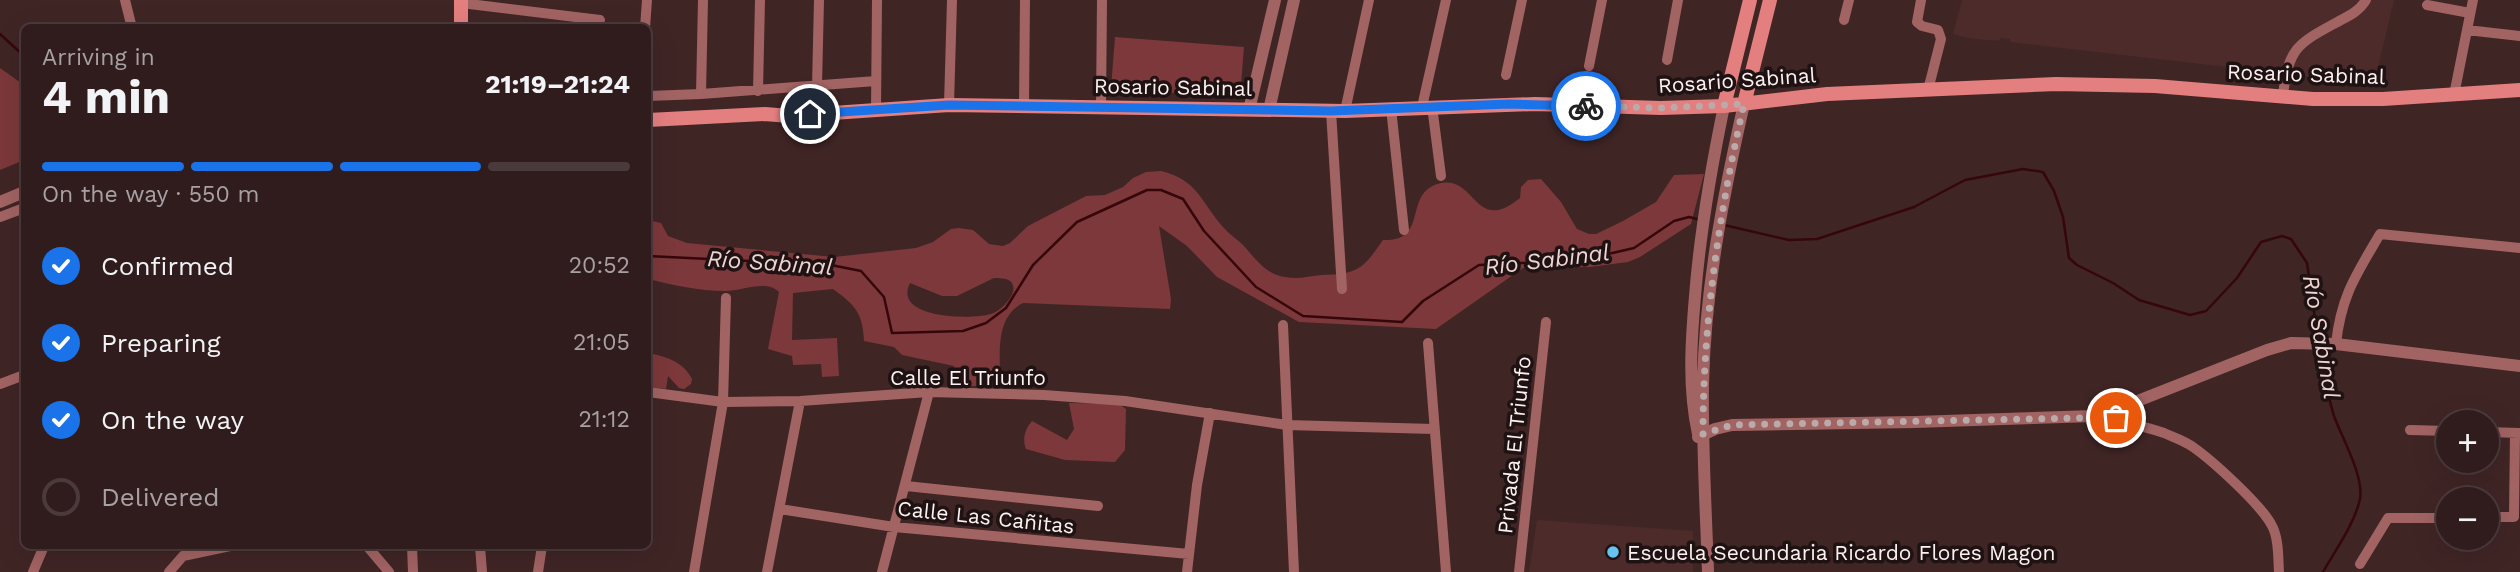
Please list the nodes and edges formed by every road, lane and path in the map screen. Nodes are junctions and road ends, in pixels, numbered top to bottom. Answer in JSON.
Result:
{"nodes":[{"id":1,"x":125,"y":0,"type":"edge"},
{"id":2,"x":647,"y":0,"type":"edge"},
{"id":3,"x":703,"y":0,"type":"edge"},
{"id":4,"x":760,"y":0,"type":"edge"},
{"id":5,"x":818,"y":0,"type":"edge"},
{"id":6,"x":877,"y":0,"type":"edge"},
{"id":7,"x":952,"y":0,"type":"edge"},
{"id":8,"x":1025,"y":0,"type":"edge"},
{"id":9,"x":1102,"y":0,"type":"edge"},
{"id":10,"x":1275,"y":0,"type":"edge"},
{"id":11,"x":1294,"y":0,"type":"edge"},
{"id":12,"x":1369,"y":0,"type":"edge"},
{"id":13,"x":1446,"y":0,"type":"edge"},
{"id":14,"x":1522,"y":0,"type":"edge"},
{"id":15,"x":1602,"y":0,"type":"edge"},
{"id":16,"x":1678,"y":0,"type":"edge"},
{"id":17,"x":1750,"y":0,"type":"edge"},
{"id":18,"x":1770,"y":0,"type":"edge"},
{"id":19,"x":1849,"y":0,"type":"edge"},
{"id":20,"x":1921,"y":0,"type":"edge"},
{"id":21,"x":2366,"y":0,"type":"edge"},
{"id":22,"x":2473,"y":0,"type":"edge"},
{"id":23,"x":461,"y":1,"type":"edge"},
{"id":24,"x":2427,"y":5,"type":"dead end"},
{"id":25,"x":2470,"y":13,"type":"junction"},
{"id":26,"x":600,"y":20,"type":"dead end"},
{"id":27,"x":1844,"y":20,"type":"dead end"},
{"id":28,"x":131,"y":24,"type":"edge"},
{"id":29,"x":461,"y":24,"type":"edge"},
{"id":30,"x":645,"y":24,"type":"edge"},
{"id":31,"x":2467,"y":30,"type":"junction"},
{"id":32,"x":2520,"y":36,"type":"edge"},
{"id":33,"x":1667,"y":60,"type":"dead end"},
{"id":34,"x":1589,"y":66,"type":"dead end"},
{"id":35,"x":1506,"y":75,"type":"dead end"},
{"id":36,"x":876,"y":81,"type":"junction"},
{"id":37,"x":817,"y":86,"type":"junction"},
{"id":38,"x":758,"y":90,"type":"junction"},
{"id":39,"x":1928,"y":90,"type":"junction"},
{"id":40,"x":2520,"y":90,"type":"edge"},
{"id":41,"x":701,"y":94,"type":"junction"},
{"id":42,"x":2454,"y":95,"type":"junction"},
{"id":43,"x":651,"y":96,"type":"edge"},
{"id":44,"x":2283,"y":96,"type":"junction"},
{"id":45,"x":1744,"y":104,"type":"junction"},
{"id":46,"x":949,"y":105,"type":"junction"},
{"id":47,"x":1024,"y":105,"type":"junction"},
{"id":48,"x":1101,"y":106,"type":"junction"},
{"id":49,"x":1427,"y":106,"type":"junction"},
{"id":50,"x":1724,"y":106,"type":"junction"},
{"id":51,"x":1391,"y":108,"type":"junction"},
{"id":52,"x":876,"y":109,"type":"junction"},
{"id":53,"x":1249,"y":110,"type":"junction"},
{"id":54,"x":1269,"y":110,"type":"junction"},
{"id":55,"x":1338,"y":111,"type":"junction"},
{"id":56,"x":789,"y":116,"type":"junction"},
{"id":57,"x":651,"y":120,"type":"edge"},
{"id":58,"x":651,"y":127,"type":"edge"},
{"id":59,"x":1441,"y":176,"type":"dead end"},
{"id":60,"x":21,"y":195,"type":"edge"},
{"id":61,"x":0,"y":202,"type":"edge"},
{"id":62,"x":21,"y":209,"type":"edge"},
{"id":63,"x":0,"y":217,"type":"edge"},
{"id":64,"x":1404,"y":230,"type":"dead end"},
{"id":65,"x":2520,"y":248,"type":"edge"},
{"id":66,"x":1342,"y":289,"type":"dead end"},
{"id":67,"x":726,"y":298,"type":"dead end"},
{"id":68,"x":1546,"y":322,"type":"dead end"},
{"id":69,"x":1283,"y":325,"type":"dead end"},
{"id":70,"x":1706,"y":342,"type":"junction"},
{"id":71,"x":1428,"y":343,"type":"dead end"},
{"id":72,"x":1690,"y":343,"type":"junction"},
{"id":73,"x":2334,"y":344,"type":"junction"},
{"id":74,"x":2520,"y":366,"type":"edge"},
{"id":75,"x":21,"y":376,"type":"edge"},
{"id":76,"x":0,"y":384,"type":"edge"},
{"id":77,"x":651,"y":392,"type":"edge"},
{"id":78,"x":929,"y":392,"type":"junction"},
{"id":79,"x":800,"y":401,"type":"junction"},
{"id":80,"x":723,"y":402,"type":"junction"},
{"id":81,"x":1210,"y":413,"type":"junction"},
{"id":82,"x":2108,"y":413,"type":"junction"},
{"id":83,"x":1287,"y":425,"type":"junction"},
{"id":84,"x":1434,"y":429,"type":"junction"},
{"id":85,"x":2410,"y":430,"type":"dead end"},
{"id":86,"x":2436,"y":431,"type":"edge"},
{"id":87,"x":2499,"y":432,"type":"edge"},
{"id":88,"x":2517,"y":433,"type":"edge"},
{"id":89,"x":1701,"y":435,"type":"junction"},
{"id":90,"x":906,"y":486,"type":"junction"},
{"id":91,"x":1098,"y":506,"type":"dead end"},
{"id":92,"x":780,"y":509,"type":"junction"},
{"id":93,"x":2499,"y":517,"type":"edge"},
{"id":94,"x":2436,"y":518,"type":"edge"},
{"id":95,"x":894,"y":527,"type":"junction"},
{"id":96,"x":43,"y":549,"type":"edge"},
{"id":97,"x":214,"y":549,"type":"edge"},
{"id":98,"x":370,"y":549,"type":"edge"},
{"id":99,"x":412,"y":549,"type":"edge"},
{"id":100,"x":480,"y":549,"type":"edge"},
{"id":101,"x":541,"y":549,"type":"edge"},
{"id":102,"x":1189,"y":554,"type":"junction"},
{"id":103,"x":2360,"y":564,"type":"dead end"},
{"id":104,"x":33,"y":572,"type":"edge"},
{"id":105,"x":169,"y":572,"type":"edge"},
{"id":106,"x":389,"y":572,"type":"edge"},
{"id":107,"x":413,"y":572,"type":"edge"},
{"id":108,"x":482,"y":572,"type":"edge"},
{"id":109,"x":538,"y":572,"type":"edge"},
{"id":110,"x":694,"y":572,"type":"edge"},
{"id":111,"x":767,"y":572,"type":"edge"},
{"id":112,"x":882,"y":572,"type":"edge"},
{"id":113,"x":1187,"y":572,"type":"edge"},
{"id":114,"x":1294,"y":572,"type":"edge"},
{"id":115,"x":1447,"y":572,"type":"edge"},
{"id":116,"x":1519,"y":572,"type":"edge"},
{"id":117,"x":1708,"y":572,"type":"edge"},
{"id":118,"x":2279,"y":572,"type":"edge"}],
"edges":[{"from":1,"to":28,"type":"street"},
{"from":2,"to":30,"type":"street"},
{"from":3,"to":41,"type":"street"},
{"from":4,"to":38,"type":"street"},
{"from":5,"to":37,"type":"street"},
{"from":6,"to":36,"type":"street"},
{"from":7,"to":46,"type":"street"},
{"from":8,"to":47,"type":"street"},
{"from":9,"to":48,"type":"street"},
{"from":10,"to":53,"type":"street"},
{"from":11,"to":54,"type":"street"},
{"from":12,"to":55,"type":"street"},
{"from":13,"to":49,"type":"street"},
{"from":14,"to":35,"type":"street"},
{"from":15,"to":34,"type":"street"},
{"from":16,"to":33,"type":"street"},
{"from":17,"to":50,"type":"main road"},
{"from":18,"to":45,"type":"main road"},
{"from":19,"to":27,"type":"street"},
{"from":20,"to":39,"type":"street"},
{"from":21,"to":44,"type":"street"},
{"from":22,"to":25,"type":"street"},
{"from":23,"to":26,"type":"street"},
{"from":23,"to":29,"type":"main road"},
{"from":24,"to":25,"type":"street"},
{"from":25,"to":31,"type":"street"},
{"from":31,"to":32,"type":"street"},
{"from":31,"to":42,"type":"street"},
{"from":36,"to":37,"type":"street"},
{"from":36,"to":52,"type":"street"},
{"from":37,"to":38,"type":"street"},
{"from":38,"to":41,"type":"street"},
{"from":39,"to":44,"type":"main road","name":"Rosario Sabinal"},
{"from":39,"to":45,"type":"main road","name":"Rosario Sabinal"},
{"from":40,"to":42,"type":"main road","name":"Rosario Sabinal"},
{"from":41,"to":43,"type":"street"},
{"from":42,"to":44,"type":"main road","name":"Rosario Sabinal"},
{"from":45,"to":50,"type":"main road","name":"Rosario Sabinal"},
{"from":45,"to":70,"type":"street"},
{"from":46,"to":47,"type":"main road","name":"Rosario Sabinal"},
{"from":46,"to":52,"type":"main road","name":"Rosario Sabinal"},
{"from":47,"to":48,"type":"main road","name":"Rosario Sabinal"},
{"from":48,"to":53,"type":"main road","name":"Rosario Sabinal"},
{"from":49,"to":50,"type":"main road","name":"Rosario Sabinal"},
{"from":49,"to":51,"type":"main road","name":"Rosario Sabinal"},
{"from":49,"to":59,"type":"street"},
{"from":50,"to":72,"type":"street"},
{"from":51,"to":55,"type":"main road","name":"Rosario Sabinal"},
{"from":51,"to":64,"type":"street"},
{"from":52,"to":56,"type":"main road","name":"Rosario Sabinal"},
{"from":53,"to":54,"type":"main road","name":"Rosario Sabinal"},
{"from":54,"to":55,"type":"main road","name":"Rosario Sabinal"},
{"from":55,"to":66,"type":"street"},
{"from":56,"to":57,"type":"main road","name":"Rosario Sabinal"},
{"from":56,"to":58,"type":"main road","name":"Rosario Sabinal"},
{"from":60,"to":61,"type":"street"},
{"from":62,"to":63,"type":"street"},
{"from":65,"to":73,"type":"street"},
{"from":67,"to":80,"type":"street"},
{"from":68,"to":116,"type":"street","name":"Privada El Triunfo"},
{"from":69,"to":83,"type":"street"},
{"from":70,"to":72,"type":"street"},
{"from":70,"to":89,"type":"street"},
{"from":71,"to":84,"type":"street"},
{"from":72,"to":89,"type":"street"},
{"from":73,"to":74,"type":"street"},
{"from":73,"to":82,"type":"street"},
{"from":75,"to":76,"type":"street"},
{"from":77,"to":80,"type":"street","name":"Calle El Triunfo"},
{"from":78,"to":79,"type":"street","name":"Calle El Triunfo"},
{"from":78,"to":81,"type":"street","name":"Calle El Triunfo"},
{"from":78,"to":90,"type":"street"},
{"from":79,"to":80,"type":"street","name":"Calle El Triunfo"},
{"from":79,"to":92,"type":"street"},
{"from":80,"to":110,"type":"street"},
{"from":81,"to":83,"type":"street","name":"Calle El Triunfo"},
{"from":81,"to":102,"type":"street"},
{"from":82,"to":89,"type":"street"},
{"from":82,"to":118,"type":"street"},
{"from":83,"to":84,"type":"street","name":"Calle El Triunfo"},
{"from":83,"to":114,"type":"street"},
{"from":84,"to":115,"type":"street"},
{"from":85,"to":86,"type":"street"},
{"from":87,"to":88,"type":"street"},
{"from":88,"to":93,"type":"street"},
{"from":89,"to":117,"type":"street"},
{"from":90,"to":91,"type":"street"},
{"from":90,"to":95,"type":"street"},
{"from":92,"to":95,"type":"street","name":"Calle Las Cañitas"},
{"from":92,"to":111,"type":"street"},
{"from":94,"to":103,"type":"street"},
{"from":95,"to":102,"type":"street","name":"Calle Las Cañitas"},
{"from":95,"to":112,"type":"street"},
{"from":96,"to":104,"type":"street"},
{"from":97,"to":105,"type":"street"},
{"from":98,"to":106,"type":"street"},
{"from":99,"to":107,"type":"street"},
{"from":100,"to":108,"type":"street"},
{"from":101,"to":109,"type":"street"},
{"from":102,"to":113,"type":"street"}]}
